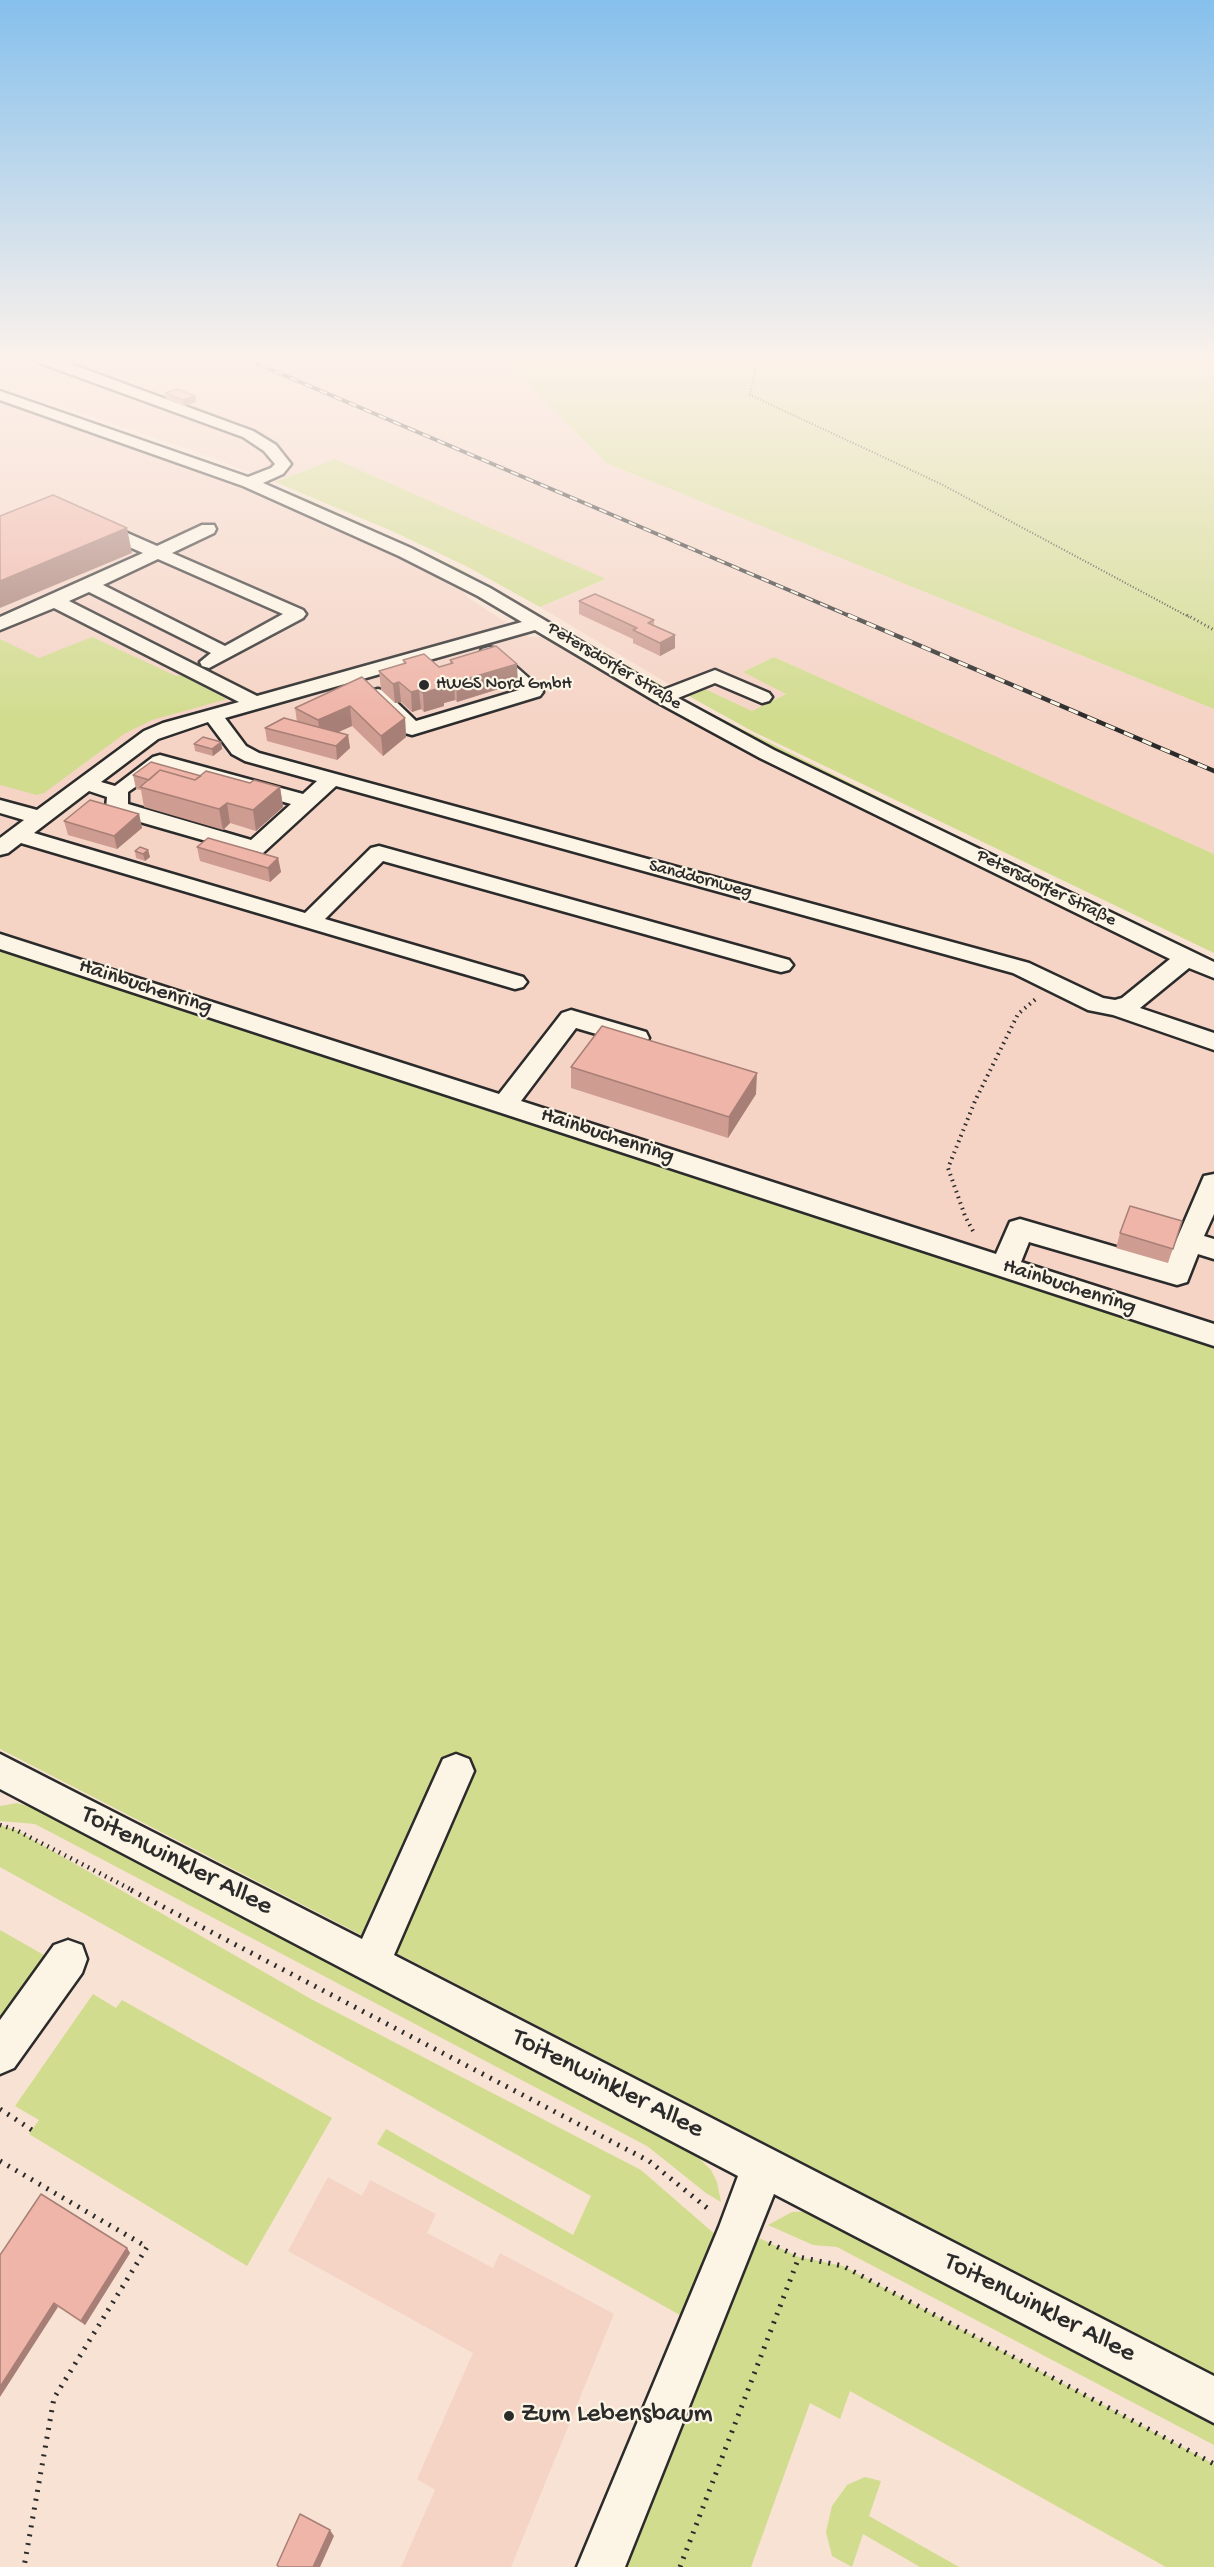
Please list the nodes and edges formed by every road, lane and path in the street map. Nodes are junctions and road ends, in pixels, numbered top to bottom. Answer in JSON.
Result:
{"nodes":[{"id":1,"x":237,"y":479,"type":"edge"},
{"id":2,"x":259,"y":479,"type":"edge"},
{"id":3,"x":930,"y":479,"type":"edge"},
{"id":4,"x":249,"y":483,"type":"junction"},
{"id":5,"x":82,"y":520,"type":"edge"},
{"id":6,"x":208,"y":529,"type":"dead end"},
{"id":7,"x":157,"y":553,"type":"junction"},
{"id":8,"x":88,"y":585,"type":"junction"},
{"id":9,"x":55,"y":601,"type":"junction"},
{"id":10,"x":539,"y":623,"type":"junction"},
{"id":11,"x":0,"y":624,"type":"edge"},
{"id":12,"x":1214,"y":630,"type":"edge"},
{"id":13,"x":477,"y":642,"type":"junction"},
{"id":14,"x":225,"y":653,"type":"junction"},
{"id":15,"x":193,"y":671,"type":"junction"},
{"id":16,"x":358,"y":676,"type":"junction"},
{"id":17,"x":662,"y":697,"type":"junction"},
{"id":18,"x":762,"y":697,"type":"dead end"},
{"id":19,"x":256,"y":704,"type":"junction"},
{"id":20,"x":213,"y":716,"type":"junction"},
{"id":21,"x":332,"y":779,"type":"junction"},
{"id":22,"x":85,"y":784,"type":"junction"},
{"id":23,"x":118,"y":793,"type":"junction"},
{"id":24,"x":307,"y":802,"type":"junction"},
{"id":25,"x":0,"y":806,"type":"edge"},
{"id":26,"x":39,"y":818,"type":"junction"},
{"id":27,"x":18,"y":835,"type":"junction"},
{"id":28,"x":0,"y":848,"type":"edge"},
{"id":29,"x":310,"y":921,"type":"junction"},
{"id":30,"x":0,"y":941,"type":"edge"},
{"id":31,"x":1186,"y":958,"type":"junction"},
{"id":32,"x":781,"y":965,"type":"dead end"},
{"id":33,"x":1214,"y":971,"type":"edge"},
{"id":34,"x":515,"y":982,"type":"dead end"},
{"id":35,"x":1053,"y":984,"type":"junction"},
{"id":36,"x":1117,"y":1008,"type":"junction"},
{"id":37,"x":1214,"y":1042,"type":"edge"},
{"id":38,"x":662,"y":1045,"type":"edge"},
{"id":39,"x":504,"y":1104,"type":"junction"},
{"id":40,"x":1214,"y":1183,"type":"edge"},
{"id":41,"x":1201,"y":1245,"type":"edge"},
{"id":42,"x":971,"y":1256,"type":"junction"},
{"id":43,"x":1005,"y":1268,"type":"junction"},
{"id":44,"x":1214,"y":1335,"type":"edge"},
{"id":45,"x":0,"y":1771,"type":"edge"},
{"id":46,"x":456,"y":1771,"type":"dead end"},
{"id":47,"x":0,"y":1825,"type":"edge"},
{"id":48,"x":68,"y":1959,"type":"dead end"},
{"id":49,"x":371,"y":1963,"type":"junction"},
{"id":50,"x":0,"y":2054,"type":"edge"},
{"id":51,"x":0,"y":2109,"type":"edge"},
{"id":52,"x":32,"y":2130,"type":"dead end"},
{"id":53,"x":0,"y":2161,"type":"edge"},
{"id":54,"x":763,"y":2166,"type":"junction"},
{"id":55,"x":740,"y":2229,"type":"junction"},
{"id":56,"x":799,"y":2257,"type":"junction"},
{"id":57,"x":1214,"y":2400,"type":"edge"},
{"id":58,"x":1214,"y":2464,"type":"edge"},
{"id":59,"x":24,"y":2567,"type":"edge"},
{"id":60,"x":601,"y":2567,"type":"edge"},
{"id":61,"x":680,"y":2567,"type":"edge"}],
"edges":[{"from":1,"to":4,"type":"street","name":"Petersdorfer Straße"},
{"from":2,"to":4,"type":"street"},
{"from":3,"to":12,"type":"path"},
{"from":4,"to":10,"type":"street","name":"Petersdorfer Straße"},
{"from":5,"to":7,"type":"street"},
{"from":6,"to":7,"type":"street"},
{"from":7,"to":8,"type":"street"},
{"from":7,"to":14,"type":"street"},
{"from":8,"to":9,"type":"street"},
{"from":8,"to":14,"type":"street"},
{"from":9,"to":11,"type":"street"},
{"from":9,"to":15,"type":"street"},
{"from":10,"to":13,"type":"street"},
{"from":10,"to":17,"type":"street","name":"Petersdorfer Straße"},
{"from":13,"to":16,"type":"street"},
{"from":13,"to":16,"type":"street"},
{"from":14,"to":15,"type":"street"},
{"from":15,"to":19,"type":"street"},
{"from":16,"to":19,"type":"street"},
{"from":17,"to":18,"type":"street"},
{"from":17,"to":31,"type":"street","name":"Petersdorfer Straße"},
{"from":19,"to":20,"type":"street"},
{"from":20,"to":21,"type":"street","name":"Sanddornweg"},
{"from":20,"to":22,"type":"street"},
{"from":21,"to":24,"type":"street"},
{"from":21,"to":35,"type":"street","name":"Sanddornweg"},
{"from":22,"to":23,"type":"street"},
{"from":22,"to":26,"type":"street"},
{"from":23,"to":24,"type":"street"},
{"from":23,"to":24,"type":"street"},
{"from":25,"to":26,"type":"street"},
{"from":26,"to":27,"type":"street"},
{"from":27,"to":28,"type":"street"},
{"from":27,"to":29,"type":"street"},
{"from":29,"to":32,"type":"street"},
{"from":29,"to":34,"type":"street"},
{"from":30,"to":39,"type":"street","name":"Hainbuchenring"},
{"from":31,"to":33,"type":"street","name":"Petersdorfer Straße"},
{"from":31,"to":36,"type":"street"},
{"from":35,"to":36,"type":"street","name":"Sanddornweg"},
{"from":35,"to":42,"type":"path"},
{"from":36,"to":37,"type":"street","name":"Sanddornweg"},
{"from":38,"to":39,"type":"street"},
{"from":39,"to":42,"type":"street","name":"Hainbuchenring"},
{"from":40,"to":41,"type":"street"},
{"from":41,"to":43,"type":"street"},
{"from":42,"to":43,"type":"street","name":"Hainbuchenring"},
{"from":43,"to":44,"type":"street","name":"Hainbuchenring"},
{"from":45,"to":49,"type":"street","name":"Toitenwinkler Allee"},
{"from":46,"to":49,"type":"street"},
{"from":47,"to":55,"type":"path"},
{"from":48,"to":50,"type":"street"},
{"from":49,"to":54,"type":"street","name":"Toitenwinkler Allee"},
{"from":51,"to":52,"type":"path"},
{"from":53,"to":59,"type":"path"},
{"from":54,"to":55,"type":"street"},
{"from":54,"to":57,"type":"street","name":"Toitenwinkler Allee"},
{"from":55,"to":56,"type":"path"},
{"from":55,"to":60,"type":"street"},
{"from":56,"to":58,"type":"path"},
{"from":56,"to":61,"type":"path"}]}
